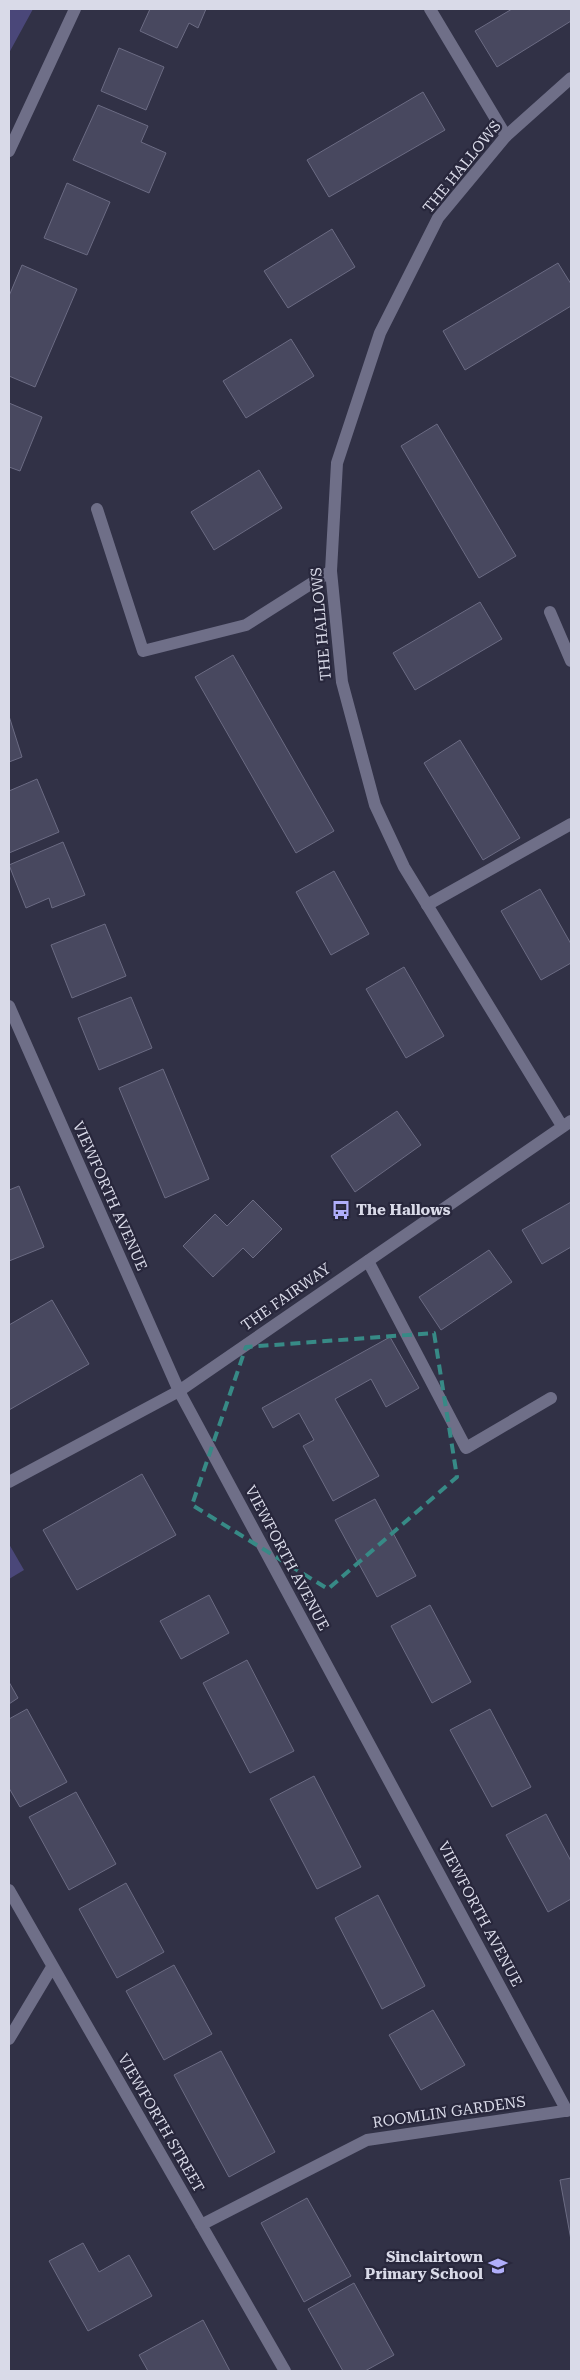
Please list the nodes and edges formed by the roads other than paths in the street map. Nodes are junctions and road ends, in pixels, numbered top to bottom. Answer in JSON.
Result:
{"nodes":[{"id":1,"x":75,"y":9,"type":"edge"},
{"id":2,"x":430,"y":9,"type":"edge"},
{"id":3,"x":571,"y":78,"type":"edge"},
{"id":4,"x":506,"y":136,"type":"junction"},
{"id":5,"x":9,"y":151,"type":"edge"},
{"id":6,"x":97,"y":509,"type":"dead end"},
{"id":7,"x":331,"y":571,"type":"junction"},
{"id":8,"x":550,"y":612,"type":"dead end"},
{"id":9,"x":571,"y":661,"type":"edge"},
{"id":10,"x":571,"y":824,"type":"edge"},
{"id":11,"x":427,"y":905,"type":"junction"},
{"id":12,"x":9,"y":1006,"type":"edge"},
{"id":13,"x":567,"y":1124,"type":"edge"},
{"id":14,"x":368,"y":1261,"type":"junction"},
{"id":15,"x":178,"y":1391,"type":"junction"},
{"id":16,"x":551,"y":1398,"type":"dead end"},
{"id":17,"x":9,"y":1482,"type":"edge"},
{"id":18,"x":9,"y":1890,"type":"edge"},
{"id":19,"x":52,"y":1967,"type":"junction"},
{"id":20,"x":9,"y":2039,"type":"edge"},
{"id":21,"x":569,"y":2110,"type":"edge"},
{"id":22,"x":201,"y":2225,"type":"junction"},
{"id":23,"x":285,"y":2371,"type":"edge"}],
"edges":[{"from":1,"to":5,"type":"street"},
{"from":2,"to":4,"type":"street"},
{"from":3,"to":4,"type":"street","name":"THE HALLOWS"},
{"from":4,"to":7,"type":"street","name":"THE HALLOWS"},
{"from":6,"to":7,"type":"street"},
{"from":7,"to":11,"type":"street","name":"THE HALLOWS"},
{"from":8,"to":9,"type":"street"},
{"from":10,"to":11,"type":"street"},
{"from":11,"to":13,"type":"street","name":"THE HALLOWS"},
{"from":12,"to":15,"type":"street","name":"VIEWFORTH AVENUE"},
{"from":13,"to":14,"type":"street","name":"THE FAIRWAY"},
{"from":14,"to":15,"type":"street","name":"THE FAIRWAY"},
{"from":14,"to":16,"type":"street"},
{"from":15,"to":17,"type":"street","name":"THE FAIRWAY"},
{"from":15,"to":21,"type":"street","name":"VIEWFORTH AVENUE"},
{"from":18,"to":19,"type":"street","name":"VIEWFORTH STREET"},
{"from":19,"to":20,"type":"street"},
{"from":19,"to":22,"type":"street","name":"VIEWFORTH STREET"},
{"from":21,"to":22,"type":"street","name":"ROOMLIN GARDENS"},
{"from":22,"to":23,"type":"street","name":"VIEWFORTH STREET"}]}
